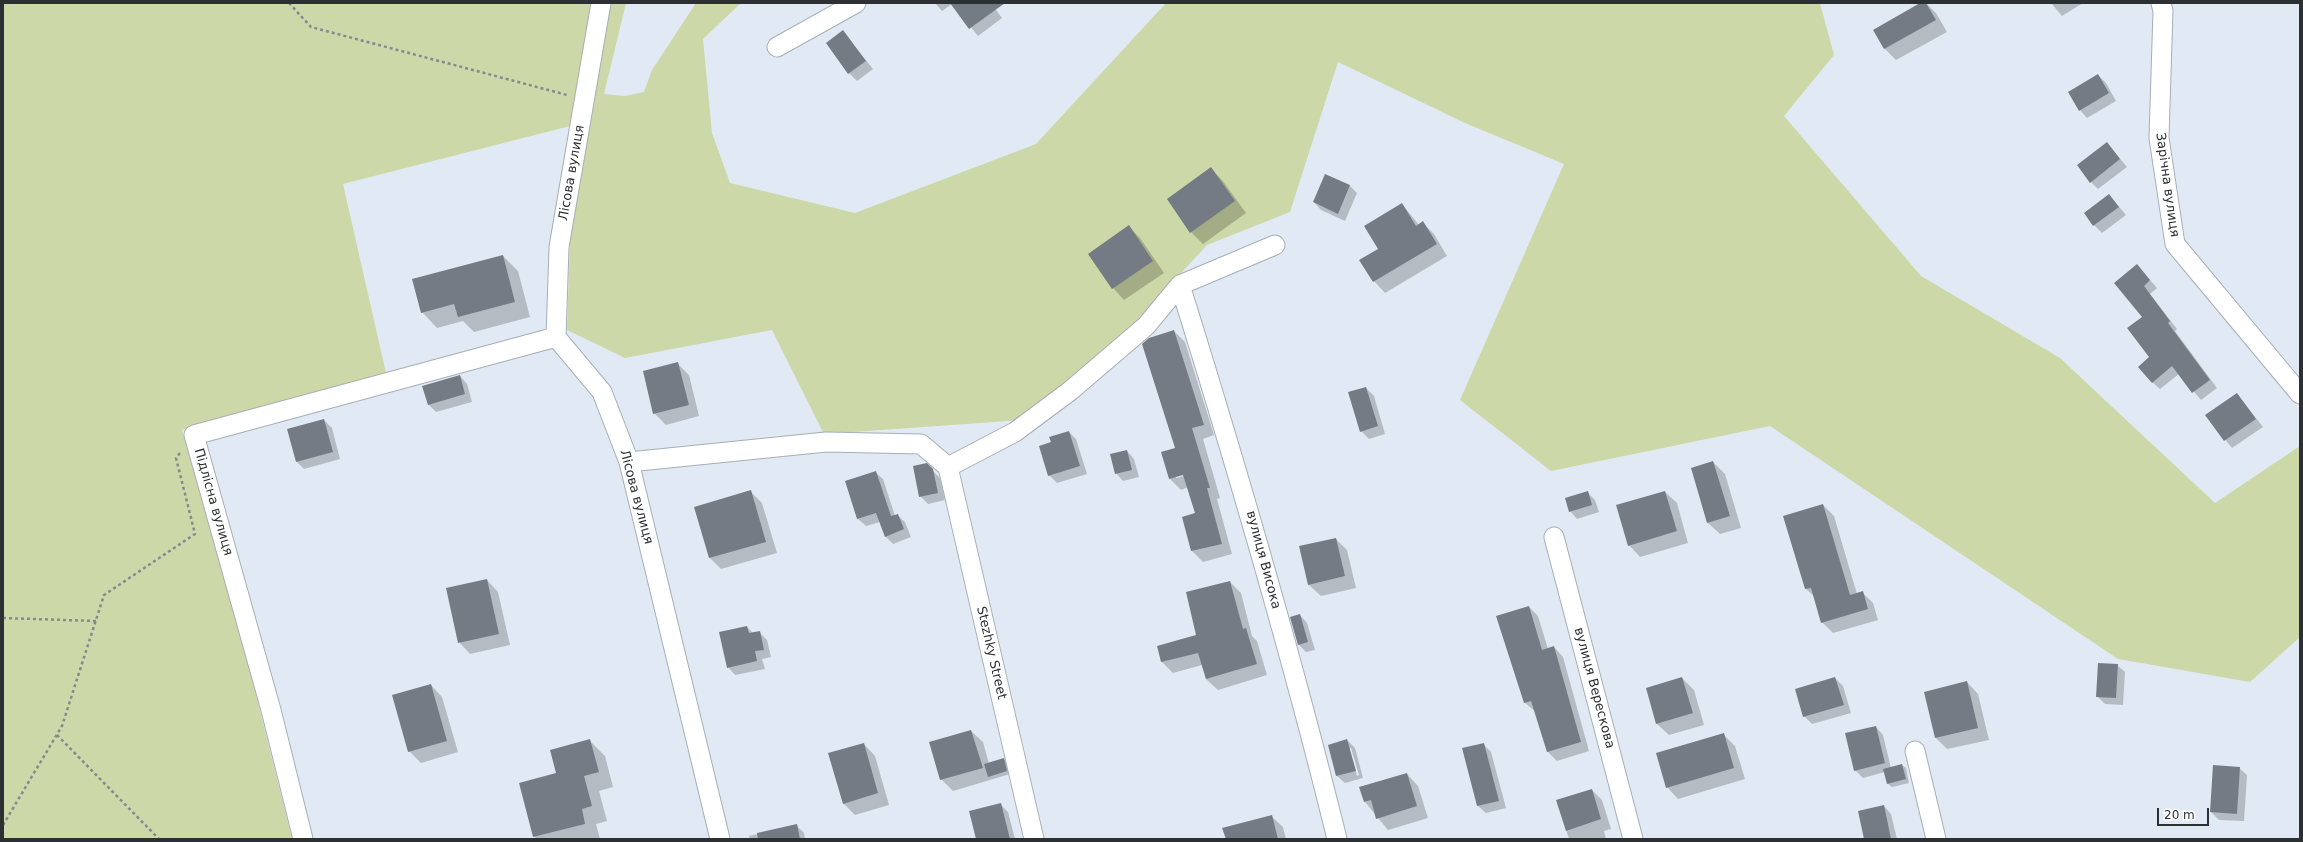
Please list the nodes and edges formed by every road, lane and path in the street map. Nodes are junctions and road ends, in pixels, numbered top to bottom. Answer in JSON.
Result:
{"nodes":[{"id":1,"x":289,"y":3,"type":"edge"},
{"id":2,"x":601,"y":3,"type":"edge"},
{"id":3,"x":856,"y":3,"type":"edge"},
{"id":4,"x":2161,"y":3,"type":"edge"},
{"id":5,"x":777,"y":47,"type":"dead end"},
{"id":6,"x":585,"y":100,"type":"junction"},
{"id":7,"x":1275,"y":245,"type":"dead end"},
{"id":8,"x":1180,"y":285,"type":"junction"},
{"id":9,"x":556,"y":337,"type":"junction"},
{"id":10,"x":2300,"y":394,"type":"edge"},
{"id":11,"x":194,"y":435,"type":"junction"},
{"id":12,"x":629,"y":462,"type":"junction"},
{"id":13,"x":948,"y":468,"type":"junction"},
{"id":14,"x":1554,"y":537,"type":"dead end"},
{"id":15,"x":3,"y":618,"type":"edge"},
{"id":16,"x":96,"y":621,"type":"junction"},
{"id":17,"x":57,"y":735,"type":"junction"},
{"id":18,"x":1915,"y":751,"type":"dead end"},
{"id":19,"x":3,"y":824,"type":"edge"},
{"id":20,"x":159,"y":839,"type":"edge"},
{"id":21,"x":303,"y":839,"type":"edge"},
{"id":22,"x":720,"y":839,"type":"edge"},
{"id":23,"x":1034,"y":839,"type":"edge"},
{"id":24,"x":1337,"y":839,"type":"edge"},
{"id":25,"x":1633,"y":839,"type":"edge"},
{"id":26,"x":1936,"y":839,"type":"edge"}],
"edges":[{"from":1,"to":6,"type":"path"},
{"from":2,"to":6,"type":"street","name":"Лісова вулиця"},
{"from":3,"to":5,"type":"street"},
{"from":4,"to":10,"type":"street","name":"Зарічна вулиця"},
{"from":6,"to":9,"type":"street","name":"Лісова вулиця"},
{"from":7,"to":8,"type":"street"},
{"from":8,"to":13,"type":"street"},
{"from":8,"to":24,"type":"street","name":"вулиця Висока"},
{"from":9,"to":11,"type":"street","name":"Підлісна вулиця"},
{"from":9,"to":12,"type":"street","name":"Лісова вулиця"},
{"from":11,"to":16,"type":"path"},
{"from":11,"to":21,"type":"street","name":"Підлісна вулиця"},
{"from":12,"to":13,"type":"street"},
{"from":12,"to":22,"type":"street","name":"Лісова вулиця"},
{"from":13,"to":23,"type":"street","name":"Stezhky Street"},
{"from":14,"to":25,"type":"street","name":"вулиця Верескова"},
{"from":15,"to":16,"type":"path"},
{"from":16,"to":17,"type":"path"},
{"from":17,"to":19,"type":"path"},
{"from":17,"to":20,"type":"path"},
{"from":18,"to":26,"type":"street"}]}
